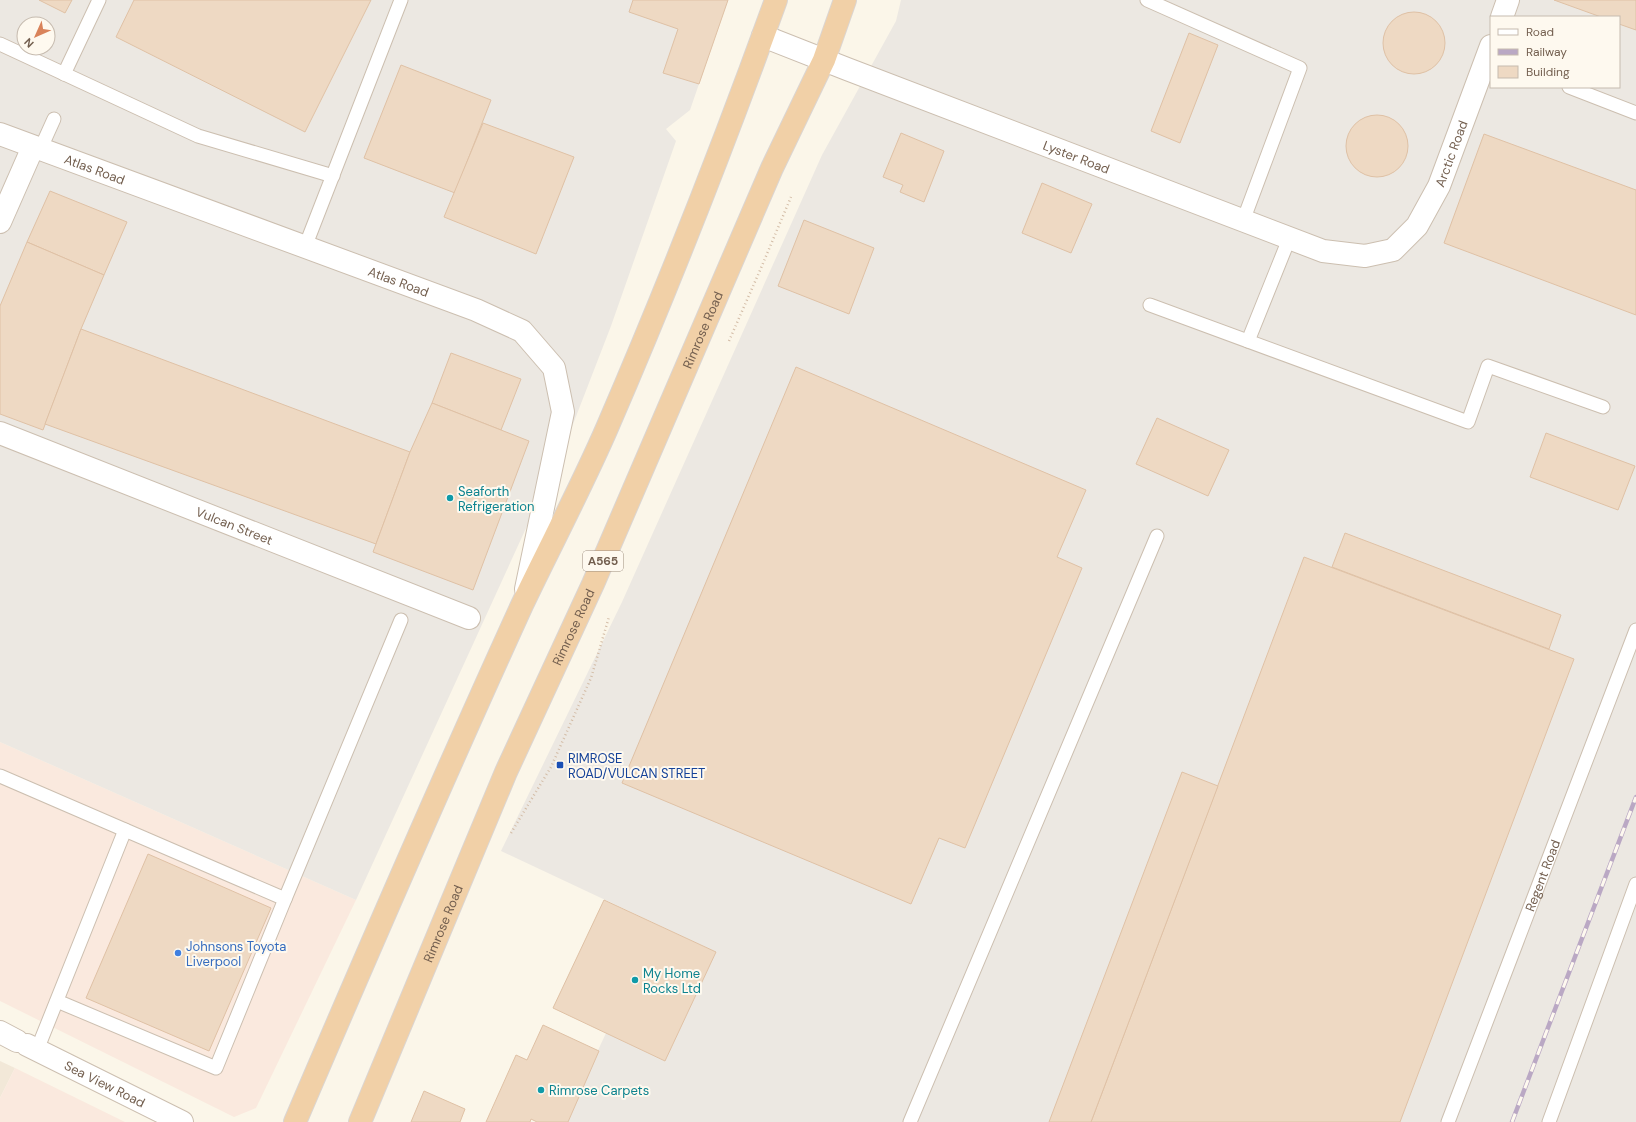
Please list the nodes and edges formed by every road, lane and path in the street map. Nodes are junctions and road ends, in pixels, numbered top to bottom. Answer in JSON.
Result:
{"nodes":[{"id":1,"x":99,"y":0,"type":"edge"},
{"id":2,"x":401,"y":0,"type":"edge"},
{"id":3,"x":776,"y":0,"type":"edge"},
{"id":4,"x":846,"y":0,"type":"edge"},
{"id":5,"x":1146,"y":0,"type":"edge"},
{"id":6,"x":1508,"y":0,"type":"edge"},
{"id":7,"x":1502,"y":16,"type":"edge"},
{"id":8,"x":763,"y":36,"type":"junction"},
{"id":9,"x":0,"y":44,"type":"edge"},
{"id":10,"x":1490,"y":49,"type":"edge"},
{"id":11,"x":824,"y":60,"type":"junction"},
{"id":12,"x":64,"y":74,"type":"junction"},
{"id":13,"x":1571,"y":88,"type":"edge"},
{"id":14,"x":1636,"y":113,"type":"edge"},
{"id":15,"x":54,"y":119,"type":"dead end"},
{"id":16,"x":0,"y":134,"type":"edge"},
{"id":17,"x":37,"y":149,"type":"junction"},
{"id":18,"x":333,"y":176,"type":"junction"},
{"id":19,"x":1243,"y":221,"type":"junction"},
{"id":20,"x":0,"y":222,"type":"edge"},
{"id":21,"x":1289,"y":239,"type":"junction"},
{"id":22,"x":305,"y":247,"type":"junction"},
{"id":23,"x":1393,"y":250,"type":"joint"},
{"id":24,"x":1150,"y":305,"type":"dead end"},
{"id":25,"x":1248,"y":341,"type":"junction"},
{"id":26,"x":1603,"y":407,"type":"dead end"},
{"id":27,"x":0,"y":433,"type":"edge"},
{"id":28,"x":1157,"y":536,"type":"dead end"},
{"id":29,"x":522,"y":606,"type":"junction"},
{"id":30,"x":469,"y":618,"type":"dead end"},
{"id":31,"x":402,"y":620,"type":"dead end"},
{"id":32,"x":1636,"y":630,"type":"edge"},
{"id":33,"x":0,"y":776,"type":"edge"},
{"id":34,"x":125,"y":830,"type":"junction"},
{"id":35,"x":1636,"y":884,"type":"edge"},
{"id":36,"x":285,"y":899,"type":"junction"},
{"id":37,"x":57,"y":1001,"type":"junction"},
{"id":38,"x":20,"y":1042,"type":"edge"},
{"id":39,"x":182,"y":1122,"type":"edge"},
{"id":40,"x":295,"y":1122,"type":"edge"},
{"id":41,"x":360,"y":1122,"type":"edge"},
{"id":42,"x":910,"y":1122,"type":"edge"},
{"id":43,"x":1448,"y":1122,"type":"edge"},
{"id":44,"x":1549,"y":1122,"type":"edge"}],
"edges":[{"from":1,"to":12,"type":"lane"},
{"from":2,"to":18,"type":"lane"},
{"from":3,"to":8,"type":"highway"},
{"from":4,"to":11,"type":"highway","name":"Rimrose Road","number":"A565"},
{"from":5,"to":19,"type":"lane"},
{"from":6,"to":7,"type":"street"},
{"from":8,"to":11,"type":"street","name":"Lyster Road"},
{"from":8,"to":29,"type":"highway"},
{"from":9,"to":12,"type":"lane"},
{"from":10,"to":23,"type":"street","name":"Arctic Road"},
{"from":11,"to":19,"type":"street","name":"Lyster Road"},
{"from":11,"to":41,"type":"highway","name":"Rimrose Road","number":"A565"},
{"from":12,"to":18,"type":"lane"},
{"from":13,"to":14,"type":"lane"},
{"from":15,"to":17,"type":"lane"},
{"from":16,"to":17,"type":"street","name":"Atlas Road"},
{"from":17,"to":20,"type":"street"},
{"from":17,"to":22,"type":"street","name":"Atlas Road"},
{"from":18,"to":22,"type":"lane"},
{"from":19,"to":21,"type":"street","name":"Lyster Road"},
{"from":21,"to":23,"type":"street","name":"Lyster Road"},
{"from":21,"to":25,"type":"lane"},
{"from":22,"to":29,"type":"street","name":"Atlas Road"},
{"from":24,"to":25,"type":"lane"},
{"from":25,"to":26,"type":"lane"},
{"from":27,"to":30,"type":"street","name":"Vulcan Street"},
{"from":28,"to":42,"type":"lane"},
{"from":29,"to":40,"type":"highway"},
{"from":31,"to":36,"type":"lane"},
{"from":32,"to":43,"type":"lane","name":"Regent Road"},
{"from":33,"to":34,"type":"lane"},
{"from":34,"to":36,"type":"lane"},
{"from":34,"to":37,"type":"lane"},
{"from":35,"to":44,"type":"lane"},
{"from":36,"to":37,"type":"lane"},
{"from":37,"to":38,"type":"lane"},
{"from":38,"to":39,"type":"street","name":"Sea View Road"}]}
